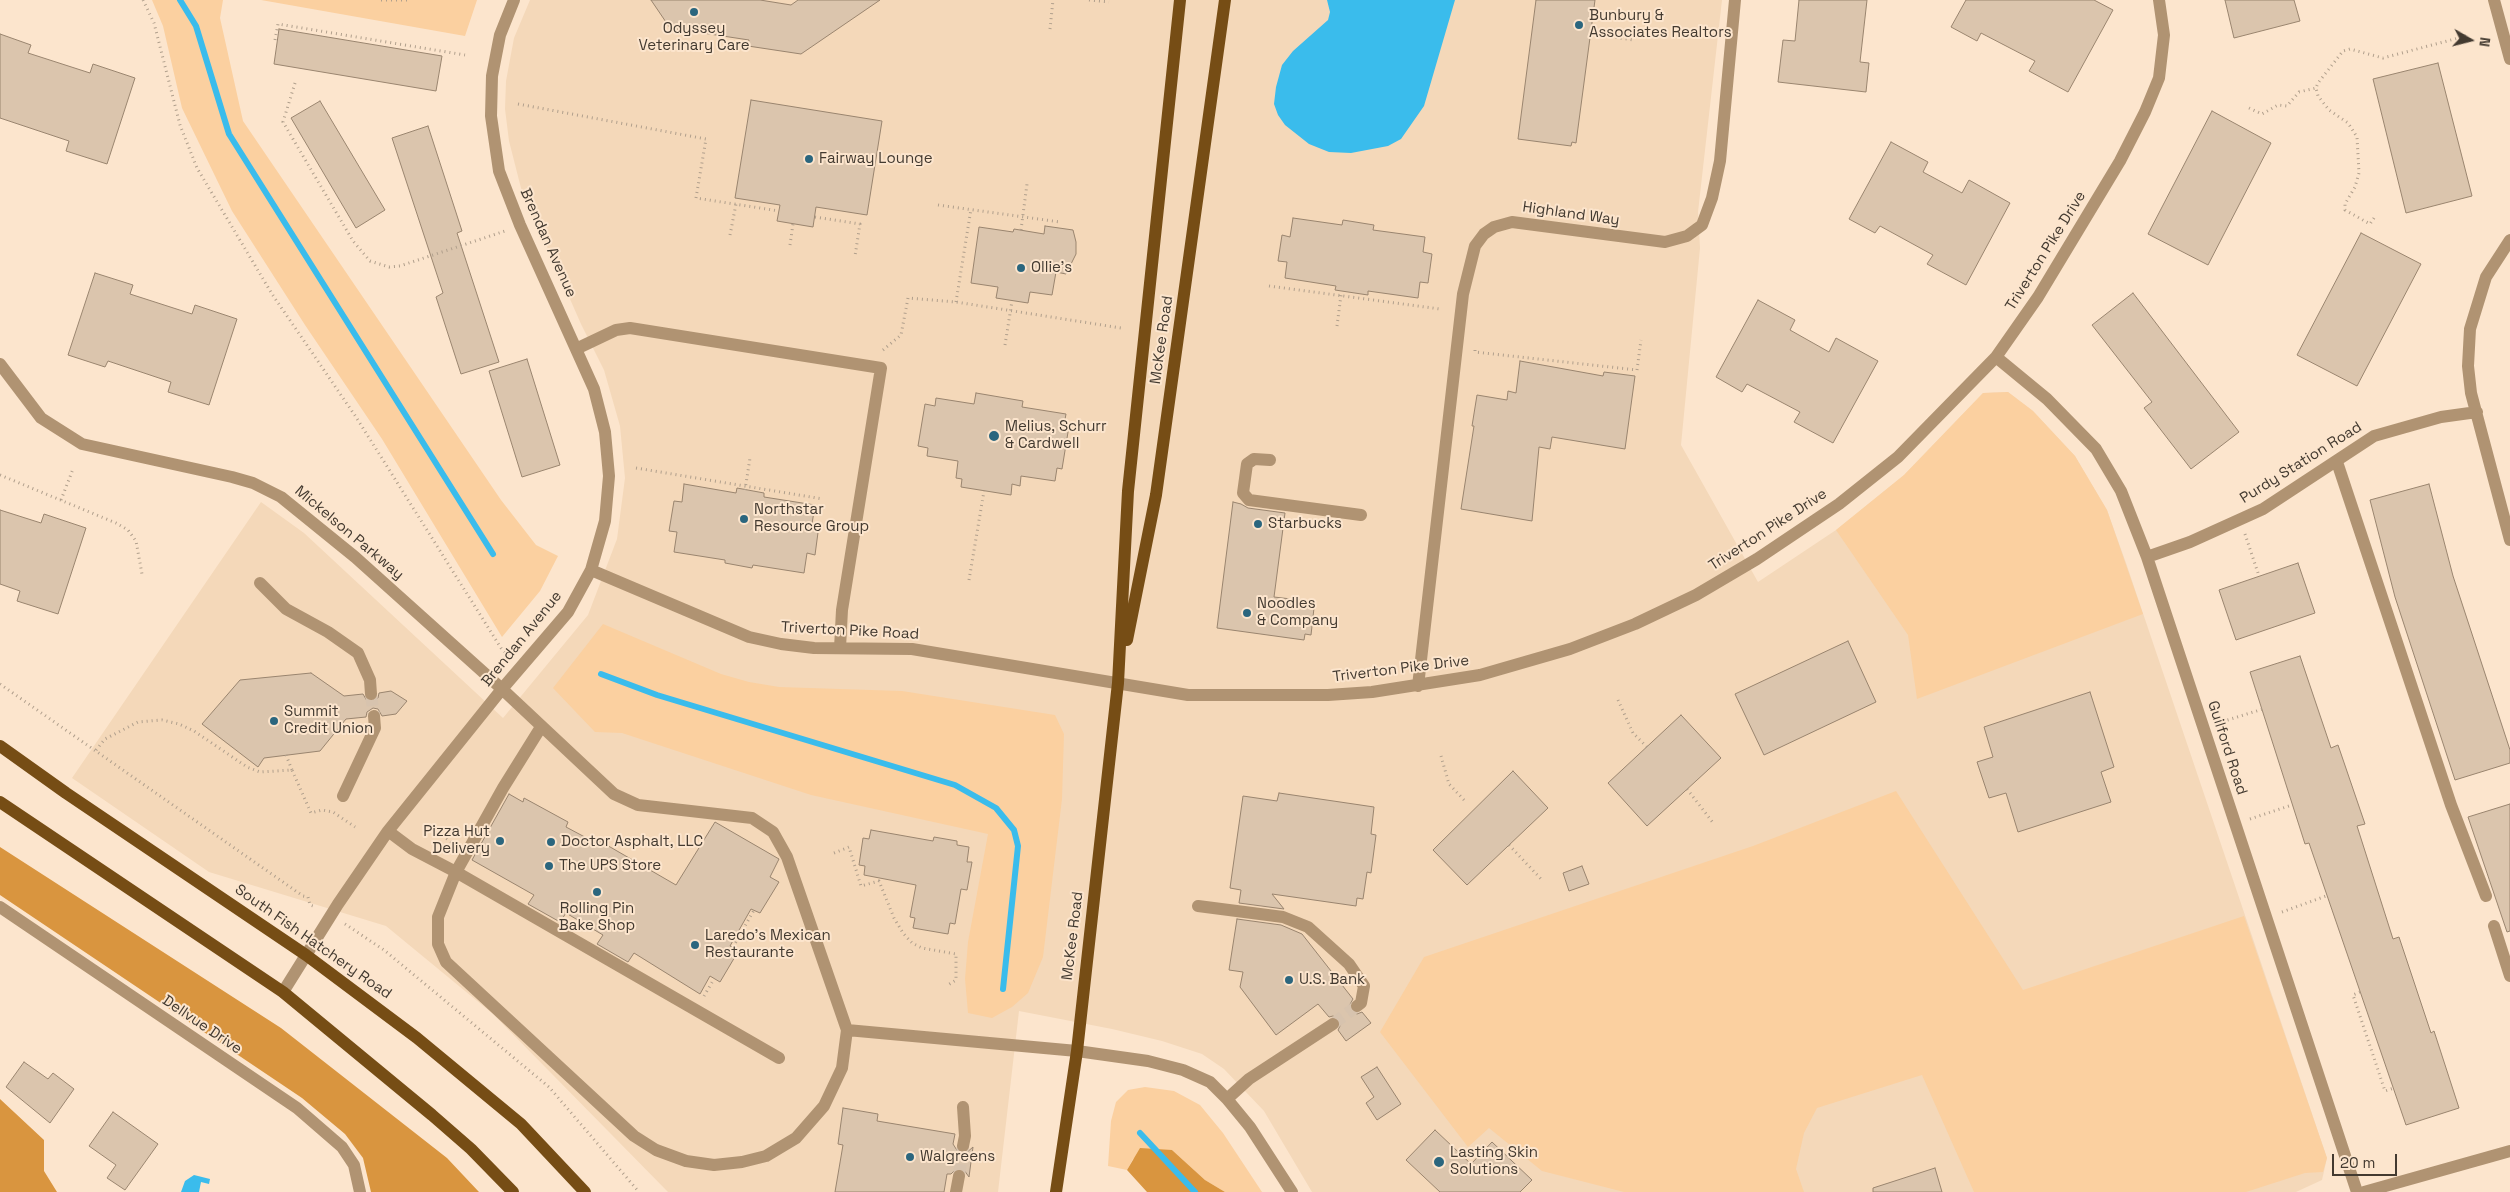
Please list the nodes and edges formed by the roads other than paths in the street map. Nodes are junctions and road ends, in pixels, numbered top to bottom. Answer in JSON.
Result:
{"nodes":[{"id":1,"x":514,"y":0,"type":"edge"},
{"id":2,"x":1180,"y":0,"type":"edge"},
{"id":3,"x":1224,"y":0,"type":"edge"},
{"id":4,"x":1735,"y":0,"type":"edge"},
{"id":5,"x":2159,"y":0,"type":"edge"},
{"id":6,"x":2494,"y":0,"type":"edge"},
{"id":7,"x":2510,"y":59,"type":"edge"},
{"id":8,"x":2510,"y":240,"type":"edge"},
{"id":9,"x":576,"y":349,"type":"junction"},
{"id":10,"x":1996,"y":357,"type":"junction"},
{"id":11,"x":0,"y":364,"type":"edge"},
{"id":12,"x":2477,"y":412,"type":"junction"},
{"id":13,"x":1270,"y":460,"type":"dead end"},
{"id":14,"x":2337,"y":462,"type":"junction"},
{"id":15,"x":1361,"y":514,"type":"dead end"},
{"id":16,"x":2510,"y":540,"type":"edge"},
{"id":17,"x":2147,"y":557,"type":"junction"},
{"id":18,"x":591,"y":570,"type":"junction"},
{"id":19,"x":260,"y":583,"type":"dead end"},
{"id":20,"x":840,"y":648,"type":"junction"},
{"id":21,"x":1118,"y":683,"type":"junction"},
{"id":22,"x":1418,"y":686,"type":"junction"},
{"id":23,"x":502,"y":689,"type":"junction"},
{"id":24,"x":371,"y":694,"type":"tunnel mouth"},
{"id":25,"x":374,"y":716,"type":"tunnel mouth"},
{"id":26,"x":541,"y":727,"type":"junction"},
{"id":27,"x":0,"y":746,"type":"edge"},
{"id":28,"x":343,"y":796,"type":"dead end"},
{"id":29,"x":0,"y":802,"type":"edge"},
{"id":30,"x":388,"y":831,"type":"junction"},
{"id":31,"x":456,"y":872,"type":"junction"},
{"id":32,"x":2486,"y":896,"type":"dead end"},
{"id":33,"x":1198,"y":906,"type":"dead end"},
{"id":34,"x":0,"y":907,"type":"edge"},
{"id":35,"x":2494,"y":926,"type":"dead end"},
{"id":36,"x":306,"y":955,"type":"junction"},
{"id":37,"x":2510,"y":976,"type":"edge"},
{"id":38,"x":283,"y":992,"type":"junction"},
{"id":39,"x":1357,"y":1006,"type":"tunnel mouth"},
{"id":40,"x":1333,"y":1024,"type":"tunnel mouth"},
{"id":41,"x":847,"y":1030,"type":"junction"},
{"id":42,"x":1077,"y":1051,"type":"junction"},
{"id":43,"x":779,"y":1058,"type":"dead end"},
{"id":44,"x":1227,"y":1099,"type":"junction"},
{"id":45,"x":963,"y":1107,"type":"dead end"},
{"id":46,"x":963,"y":1146,"type":"tunnel mouth"},
{"id":47,"x":2510,"y":1151,"type":"edge"},
{"id":48,"x":959,"y":1176,"type":"tunnel mouth"},
{"id":49,"x":360,"y":1192,"type":"edge"},
{"id":50,"x":513,"y":1192,"type":"edge"},
{"id":51,"x":585,"y":1192,"type":"edge"},
{"id":52,"x":956,"y":1192,"type":"edge"},
{"id":53,"x":1056,"y":1192,"type":"edge"},
{"id":54,"x":1292,"y":1192,"type":"edge"},
{"id":55,"x":2358,"y":1192,"type":"edge"},
{"id":56,"x":2364,"y":1192,"type":"edge"}],
"edges":[{"from":1,"to":9,"type":"street","name":"Brendan Avenue"},
{"from":2,"to":21,"type":"main road","name":"McKee Road"},
{"from":3,"to":21,"type":"main road","name":"McKee Road"},
{"from":4,"to":22,"type":"street","name":"Highland Way"},
{"from":5,"to":10,"type":"street","name":"Triverton Pike Drive"},
{"from":6,"to":7,"type":"street"},
{"from":8,"to":12,"type":"street"},
{"from":9,"to":18,"type":"street","name":"Brendan Avenue"},
{"from":9,"to":20,"type":"street"},
{"from":10,"to":17,"type":"street","name":"Guilford Road"},
{"from":10,"to":22,"type":"street","name":"Triverton Pike Drive"},
{"from":11,"to":23,"type":"street","name":"Mickelson Parkway"},
{"from":12,"to":14,"type":"street","name":"Purdy Station Road"},
{"from":12,"to":16,"type":"street"},
{"from":13,"to":15,"type":"street"},
{"from":14,"to":17,"type":"street","name":"Purdy Station Road"},
{"from":14,"to":32,"type":"street"},
{"from":17,"to":55,"type":"street","name":"Guilford Road"},
{"from":18,"to":20,"type":"street","name":"Triverton Pike Road"},
{"from":18,"to":23,"type":"street","name":"Brendan Avenue"},
{"from":19,"to":24,"type":"street"},
{"from":20,"to":21,"type":"street","name":"Triverton Pike Road"},
{"from":21,"to":22,"type":"street","name":"Triverton Pike Drive"},
{"from":21,"to":42,"type":"main road","name":"McKee Road"},
{"from":23,"to":26,"type":"street","name":"Mickelson Parkway"},
{"from":23,"to":30,"type":"street","name":"Brendan Avenue"},
{"from":25,"to":28,"type":"street"},
{"from":26,"to":31,"type":"street"},
{"from":26,"to":41,"type":"street","name":"Mickelson Parkway"},
{"from":27,"to":36,"type":"main road","name":"South Fish Hatchery Road"},
{"from":29,"to":38,"type":"main road"},
{"from":30,"to":31,"type":"street"},
{"from":30,"to":36,"type":"street","name":"Brendan Avenue"},
{"from":31,"to":41,"type":"street"},
{"from":31,"to":43,"type":"street"},
{"from":33,"to":39,"type":"street"},
{"from":34,"to":49,"type":"street","name":"Dellvue Drive"},
{"from":35,"to":37,"type":"street"},
{"from":36,"to":38,"type":"street","name":"Brendan Avenue"},
{"from":36,"to":51,"type":"main road","name":"South Fish Hatchery Road"},
{"from":38,"to":50,"type":"main road"},
{"from":40,"to":44,"type":"street"},
{"from":41,"to":42,"type":"street"},
{"from":42,"to":44,"type":"street"},
{"from":42,"to":53,"type":"main road","name":"McKee Road"},
{"from":44,"to":54,"type":"street"},
{"from":45,"to":46,"type":"street"},
{"from":47,"to":56,"type":"street"},
{"from":48,"to":52,"type":"street"}]}
